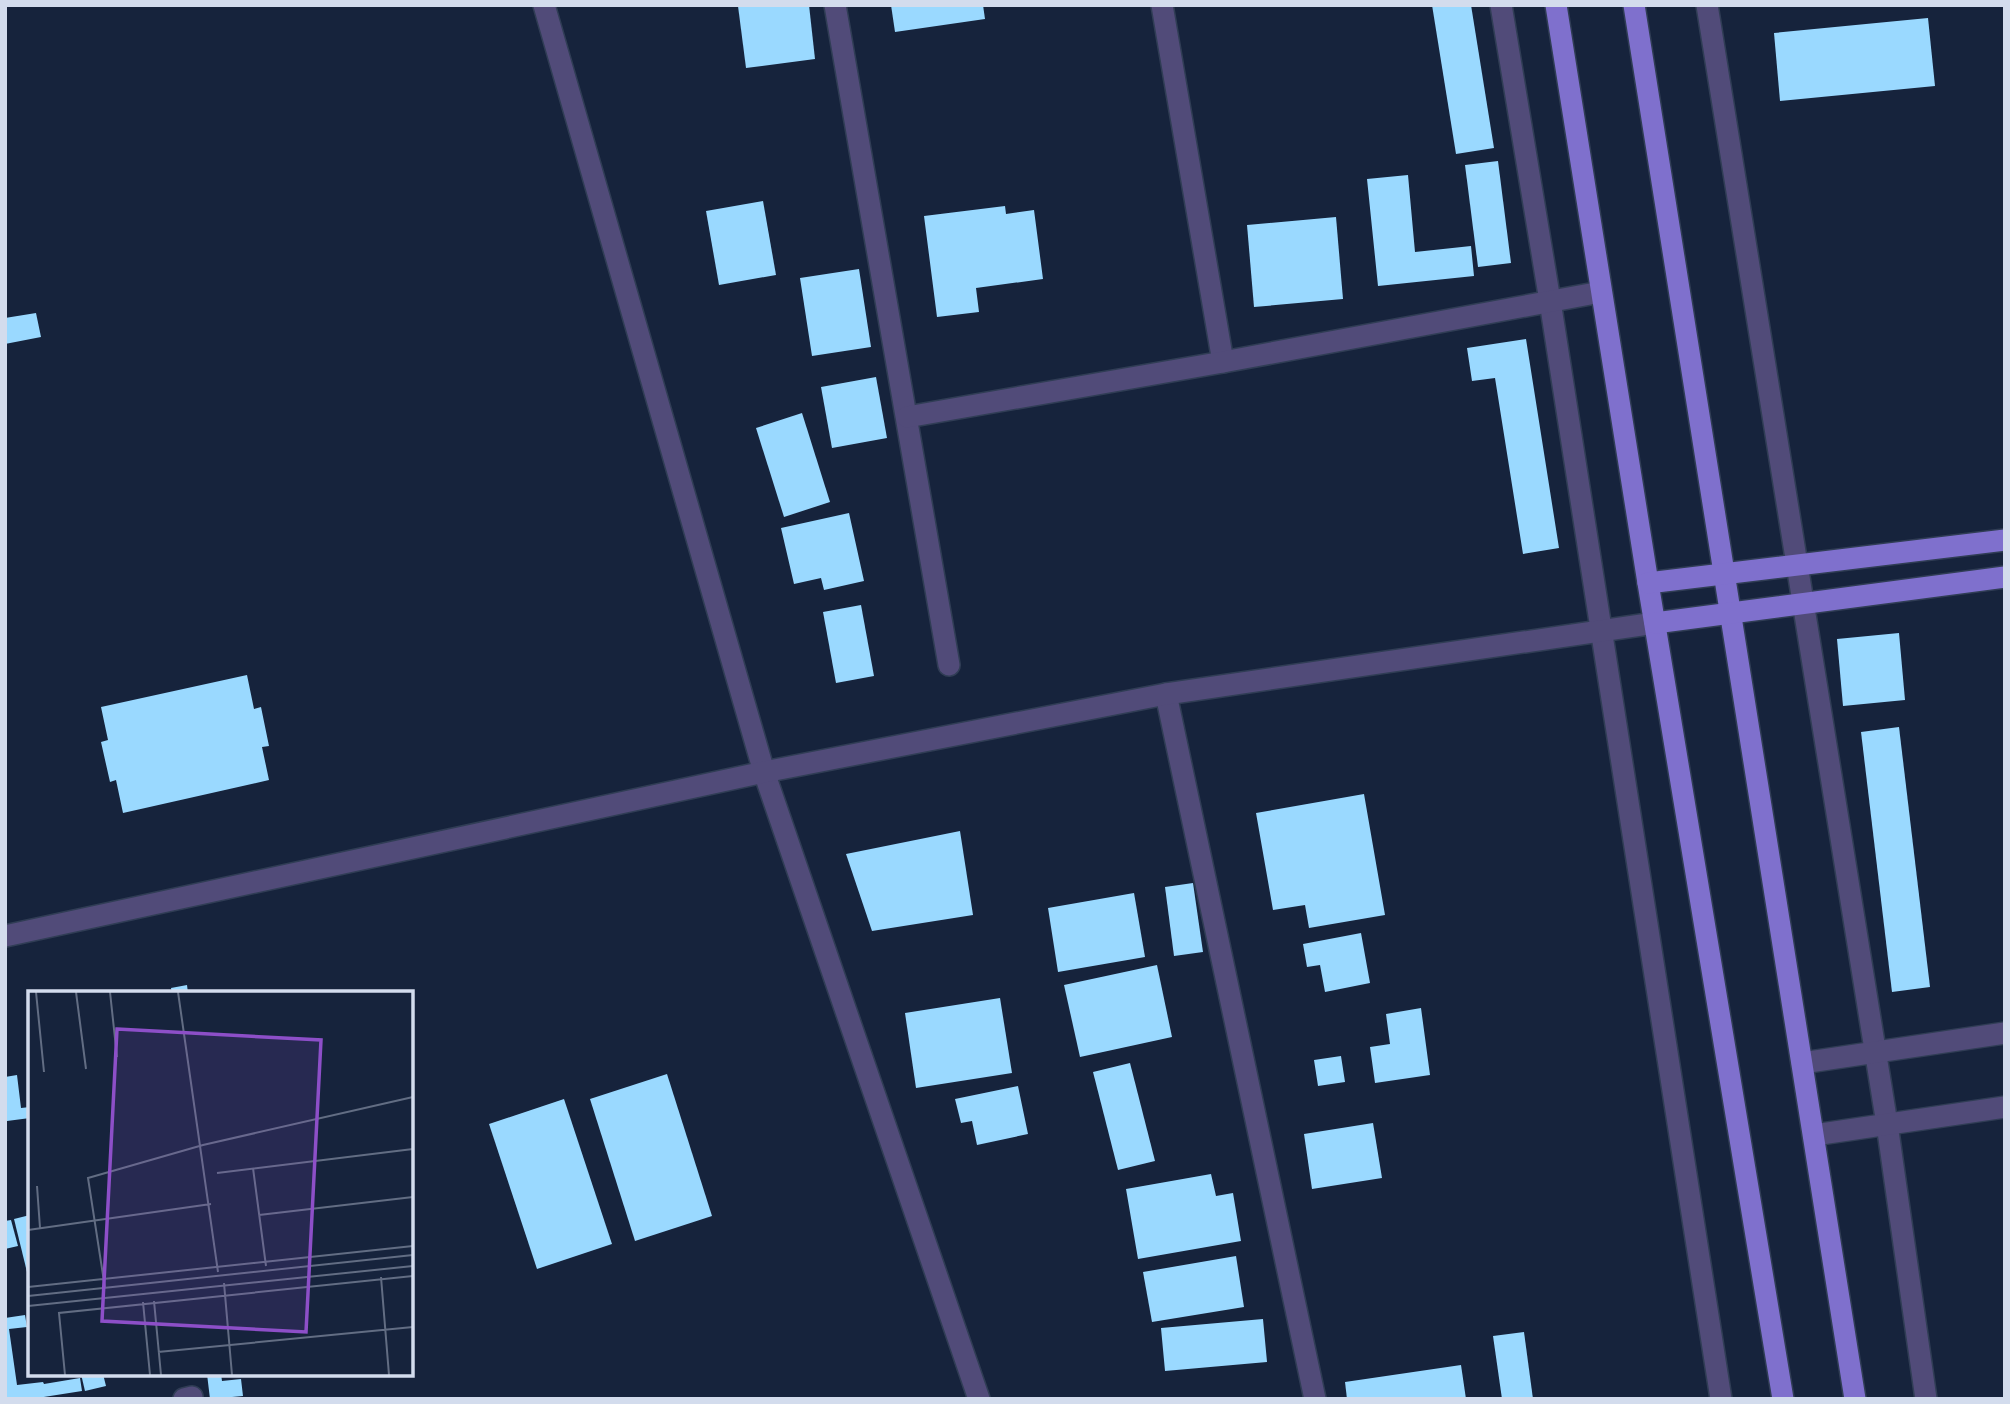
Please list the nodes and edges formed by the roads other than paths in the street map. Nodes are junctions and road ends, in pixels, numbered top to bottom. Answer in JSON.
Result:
{"nodes":[{"id":1,"x":544,"y":5,"type":"edge"},
{"id":2,"x":835,"y":5,"type":"edge"},
{"id":3,"x":1162,"y":5,"type":"edge"},
{"id":4,"x":1501,"y":5,"type":"edge"},
{"id":5,"x":1556,"y":5,"type":"edge"},
{"id":6,"x":1634,"y":5,"type":"edge"},
{"id":7,"x":1707,"y":5,"type":"edge"},
{"id":8,"x":1601,"y":292,"type":"junction"},
{"id":9,"x":1550,"y":301,"type":"junction"},
{"id":10,"x":1223,"y":362,"type":"junction"},
{"id":11,"x":907,"y":417,"type":"junction"},
{"id":12,"x":2005,"y":540,"type":"edge"},
{"id":13,"x":1797,"y":566,"type":"junction"},
{"id":14,"x":1726,"y":575,"type":"junction"},
{"id":15,"x":2005,"y":577,"type":"edge"},
{"id":16,"x":1648,"y":583,"type":"junction"},
{"id":17,"x":1803,"y":603,"type":"junction"},
{"id":18,"x":1732,"y":612,"type":"junction"},
{"id":19,"x":1655,"y":623,"type":"junction"},
{"id":20,"x":1601,"y":630,"type":"junction"},
{"id":21,"x":949,"y":665,"type":"dead end"},
{"id":22,"x":1166,"y":694,"type":"junction"},
{"id":23,"x":764,"y":772,"type":"junction"},
{"id":24,"x":5,"y":936,"type":"edge"},
{"id":25,"x":2005,"y":1034,"type":"edge"},
{"id":26,"x":1875,"y":1052,"type":"junction"},
{"id":27,"x":1802,"y":1063,"type":"junction"},
{"id":28,"x":2005,"y":1107,"type":"edge"},
{"id":29,"x":1887,"y":1124,"type":"junction"},
{"id":30,"x":1814,"y":1135,"type":"junction"},
{"id":31,"x":1780,"y":1398,"type":"edge"},
{"id":32,"x":979,"y":1399,"type":"edge"},
{"id":33,"x":1315,"y":1399,"type":"edge"},
{"id":34,"x":1721,"y":1399,"type":"edge"},
{"id":35,"x":1855,"y":1399,"type":"edge"},
{"id":36,"x":1926,"y":1399,"type":"edge"}],
"edges":[{"from":1,"to":23,"type":"street"},
{"from":2,"to":11,"type":"street"},
{"from":3,"to":10,"type":"street"},
{"from":4,"to":9,"type":"street"},
{"from":5,"to":8,"type":"main road"},
{"from":6,"to":14,"type":"main road"},
{"from":7,"to":13,"type":"street"},
{"from":8,"to":9,"type":"street"},
{"from":8,"to":16,"type":"main road"},
{"from":9,"to":10,"type":"street"},
{"from":9,"to":20,"type":"street"},
{"from":10,"to":11,"type":"street"},
{"from":11,"to":21,"type":"street"},
{"from":12,"to":13,"type":"main road"},
{"from":13,"to":14,"type":"main road"},
{"from":13,"to":17,"type":"street"},
{"from":14,"to":16,"type":"main road"},
{"from":14,"to":18,"type":"main road"},
{"from":15,"to":17,"type":"main road"},
{"from":16,"to":19,"type":"main road"},
{"from":17,"to":18,"type":"main road"},
{"from":17,"to":26,"type":"street"},
{"from":18,"to":19,"type":"main road"},
{"from":18,"to":27,"type":"main road"},
{"from":19,"to":20,"type":"street"},
{"from":19,"to":31,"type":"main road"},
{"from":20,"to":22,"type":"street"},
{"from":20,"to":34,"type":"street"},
{"from":22,"to":23,"type":"street"},
{"from":22,"to":33,"type":"street"},
{"from":23,"to":24,"type":"street"},
{"from":23,"to":32,"type":"street"},
{"from":25,"to":26,"type":"street"},
{"from":26,"to":27,"type":"street"},
{"from":26,"to":29,"type":"street"},
{"from":27,"to":30,"type":"main road"},
{"from":28,"to":29,"type":"street"},
{"from":29,"to":30,"type":"street"},
{"from":29,"to":36,"type":"street"},
{"from":30,"to":35,"type":"main road"}]}
